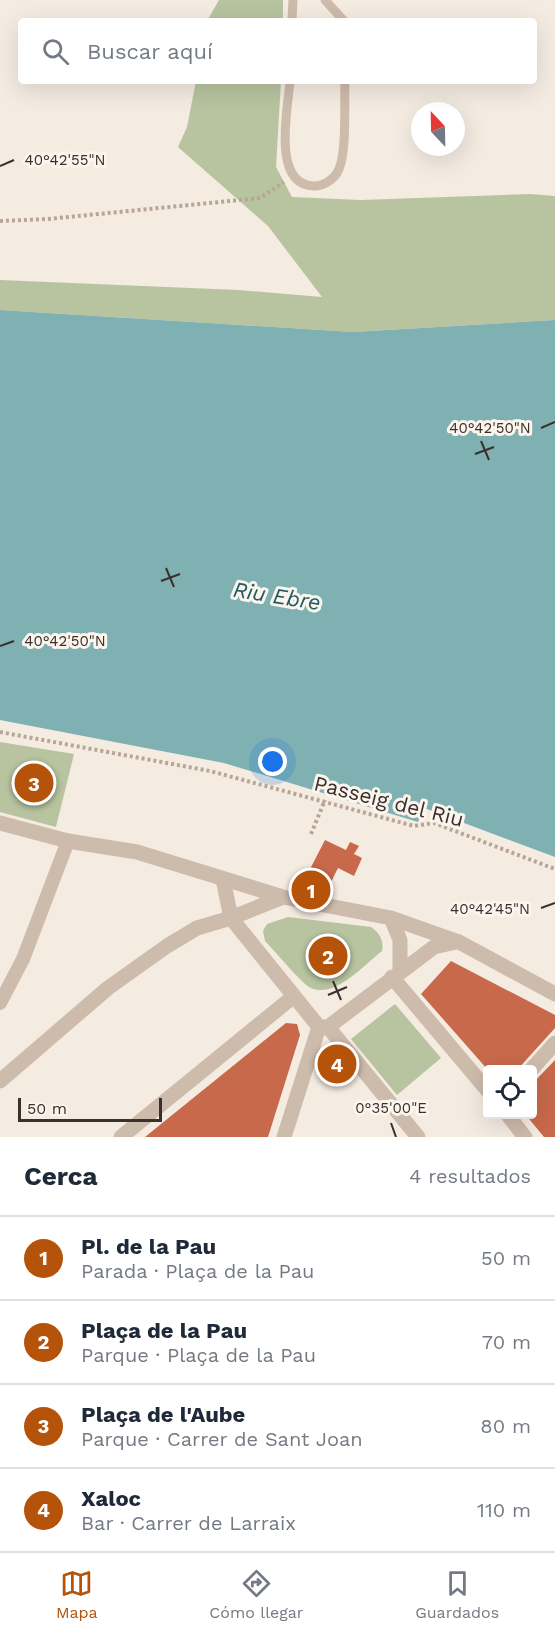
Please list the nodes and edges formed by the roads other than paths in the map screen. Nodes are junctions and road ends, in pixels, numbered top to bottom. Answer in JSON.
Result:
{"nodes":[{"id":1,"x":293,"y":0,"type":"edge"},
{"id":2,"x":326,"y":0,"type":"edge"},
{"id":3,"x":292,"y":18,"type":"edge"},
{"id":4,"x":341,"y":18,"type":"edge"},
{"id":5,"x":290,"y":84,"type":"edge"},
{"id":6,"x":345,"y":84,"type":"edge"},
{"id":7,"x":0,"y":823,"type":"edge"},
{"id":8,"x":68,"y":841,"type":"junction"},
{"id":9,"x":223,"y":879,"type":"junction"},
{"id":10,"x":283,"y":897,"type":"junction"},
{"id":11,"x":231,"y":918,"type":"junction"},
{"id":12,"x":391,"y":918,"type":"junction"},
{"id":13,"x":459,"y":942,"type":"junction"},
{"id":14,"x":396,"y":974,"type":"junction"},
{"id":15,"x":555,"y":994,"type":"edge"},
{"id":16,"x":294,"y":996,"type":"junction"},
{"id":17,"x":0,"y":1003,"type":"edge"},
{"id":18,"x":323,"y":1027,"type":"junction"},
{"id":19,"x":555,"y":1043,"type":"edge"},
{"id":20,"x":535,"y":1065,"type":"edge"},
{"id":21,"x":0,"y":1081,"type":"edge"},
{"id":22,"x":483,"y":1085,"type":"edge"},
{"id":23,"x":511,"y":1119,"type":"edge"},
{"id":24,"x":121,"y":1137,"type":"edge"},
{"id":25,"x":284,"y":1137,"type":"edge"},
{"id":26,"x":418,"y":1137,"type":"edge"},
{"id":27,"x":525,"y":1137,"type":"edge"}],
"edges":[{"from":1,"to":3,"type":"lane"},
{"from":2,"to":4,"type":"lane"},
{"from":5,"to":6,"type":"lane"},
{"from":7,"to":8,"type":"street"},
{"from":8,"to":9,"type":"street"},
{"from":8,"to":17,"type":"street"},
{"from":9,"to":10,"type":"street"},
{"from":9,"to":11,"type":"street"},
{"from":10,"to":11,"type":"street"},
{"from":10,"to":12,"type":"street"},
{"from":11,"to":16,"type":"street"},
{"from":11,"to":21,"type":"street"},
{"from":12,"to":13,"type":"street"},
{"from":12,"to":14,"type":"street"},
{"from":13,"to":14,"type":"street"},
{"from":13,"to":15,"type":"street"},
{"from":14,"to":18,"type":"street"},
{"from":14,"to":22,"type":"street"},
{"from":16,"to":18,"type":"street"},
{"from":16,"to":24,"type":"street"},
{"from":18,"to":25,"type":"street"},
{"from":18,"to":26,"type":"street"},
{"from":19,"to":20,"type":"street"},
{"from":23,"to":27,"type":"street"}]}
